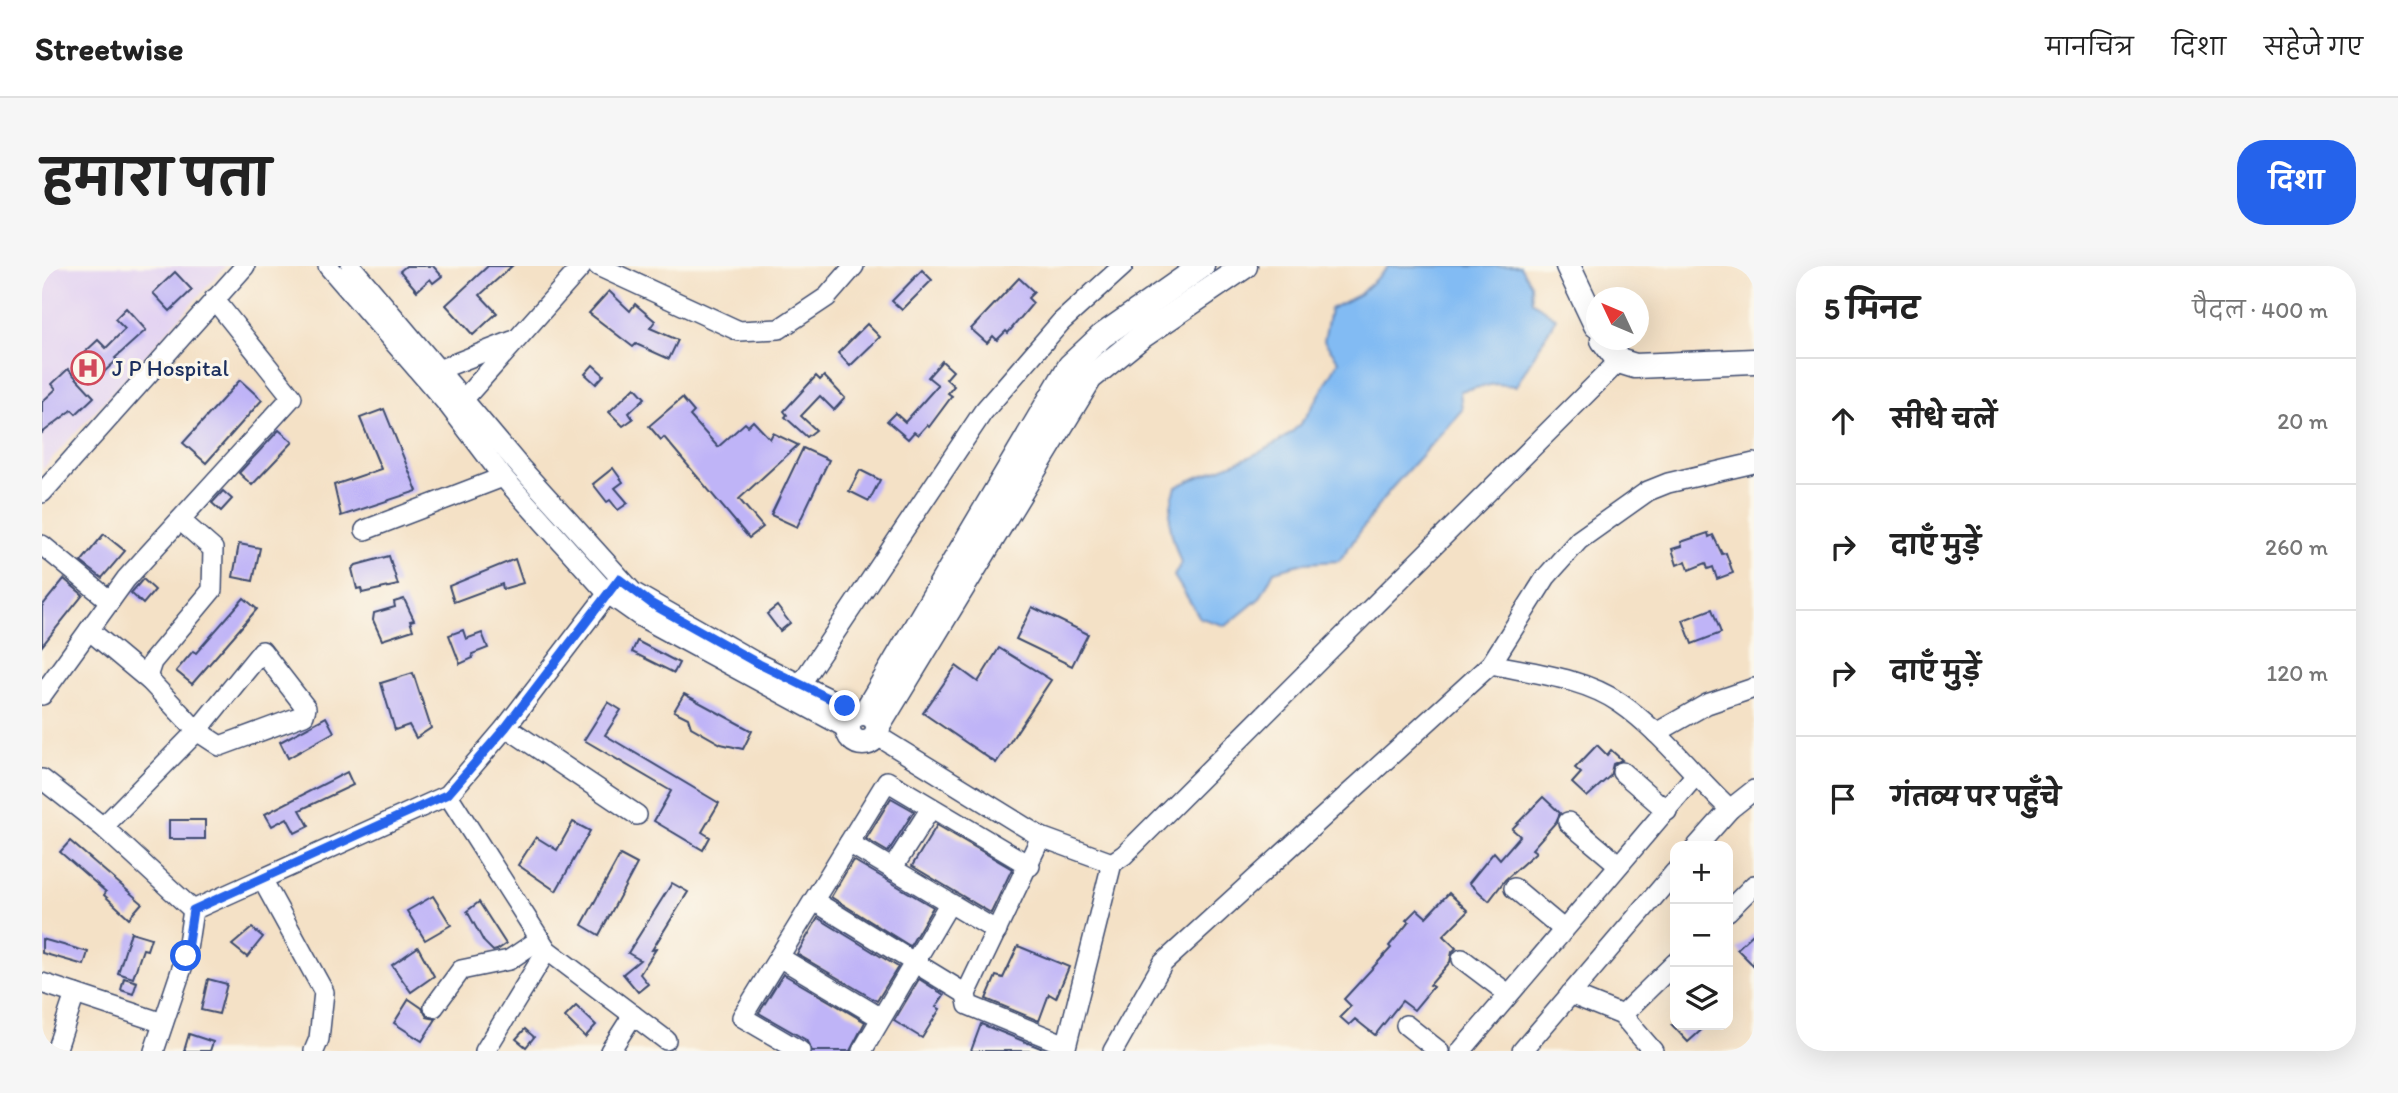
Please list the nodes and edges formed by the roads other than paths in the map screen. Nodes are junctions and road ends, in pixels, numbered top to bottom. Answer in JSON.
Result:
{"nodes":[{"id":1,"x":256,"y":266,"type":"edge"},
{"id":2,"x":328,"y":266,"type":"edge"},
{"id":3,"x":351,"y":266,"type":"edge"},
{"id":4,"x":582,"y":266,"type":"edge"},
{"id":5,"x":598,"y":266,"type":"edge"},
{"id":6,"x":855,"y":266,"type":"edge"},
{"id":7,"x":1123,"y":266,"type":"edge"},
{"id":8,"x":1202,"y":266,"type":"edge"},
{"id":9,"x":1245,"y":266,"type":"edge"},
{"id":10,"x":1568,"y":266,"type":"edge"},
{"id":11,"x":241,"y":271,"type":"edge"},
{"id":12,"x":215,"y":299,"type":"junction"},
{"id":13,"x":1586,"y":303,"type":"edge"},
{"id":14,"x":513,"y":341,"type":"junction"},
{"id":15,"x":1611,"y":350,"type":"edge"},
{"id":16,"x":1619,"y":361,"type":"junction"},
{"id":17,"x":1754,"y":361,"type":"edge"},
{"id":18,"x":438,"y":370,"type":"junction"},
{"id":19,"x":463,"y":400,"type":"junction"},
{"id":20,"x":1754,"y":463,"type":"edge"},
{"id":21,"x":503,"y":477,"type":"junction"},
{"id":22,"x":42,"y":493,"type":"edge"},
{"id":23,"x":180,"y":520,"type":"junction"},
{"id":24,"x":365,"y":530,"type":"dead end"},
{"id":25,"x":42,"y":545,"type":"edge"},
{"id":26,"x":613,"y":586,"type":"junction"},
{"id":27,"x":110,"y":601,"type":"junction"},
{"id":28,"x":89,"y":630,"type":"junction"},
{"id":29,"x":1491,"y":664,"type":"junction"},
{"id":30,"x":150,"y":681,"type":"junction"},
{"id":31,"x":800,"y":685,"type":"junction"},
{"id":32,"x":1754,"y":688,"type":"edge"},
{"id":33,"x":42,"y":695,"type":"edge"},
{"id":34,"x":865,"y":723,"type":"junction"},
{"id":35,"x":506,"y":727,"type":"junction"},
{"id":36,"x":197,"y":731,"type":"junction"},
{"id":37,"x":1656,"y":733,"type":"junction"},
{"id":38,"x":1622,"y":772,"type":"dead end"},
{"id":39,"x":1694,"y":777,"type":"junction"},
{"id":40,"x":42,"y":779,"type":"edge"},
{"id":41,"x":1754,"y":790,"type":"edge"},
{"id":42,"x":448,"y":794,"type":"junction"},
{"id":43,"x":931,"y":808,"type":"junction"},
{"id":44,"x":1730,"y":809,"type":"junction"},
{"id":45,"x":1667,"y":811,"type":"junction"},
{"id":46,"x":636,"y":815,"type":"dead end"},
{"id":47,"x":1568,"y":822,"type":"dead end"},
{"id":48,"x":103,"y":827,"type":"junction"},
{"id":49,"x":1041,"y":837,"type":"junction"},
{"id":50,"x":1701,"y":841,"type":"edge"},
{"id":51,"x":849,"y":843,"type":"junction"},
{"id":52,"x":1112,"y":863,"type":"junction"},
{"id":53,"x":1619,"y":865,"type":"junction"},
{"id":54,"x":1030,"y":866,"type":"junction"},
{"id":55,"x":892,"y":869,"type":"junction"},
{"id":56,"x":1670,"y":878,"type":"edge"},
{"id":57,"x":262,"y":879,"type":"junction"},
{"id":58,"x":1754,"y":885,"type":"edge"},
{"id":59,"x":1514,"y":888,"type":"dead end"},
{"id":60,"x":814,"y":901,"type":"junction"},
{"id":61,"x":949,"y":904,"type":"junction"},
{"id":62,"x":1733,"y":906,"type":"edge"},
{"id":63,"x":193,"y":910,"type":"junction"},
{"id":64,"x":1563,"y":929,"type":"junction"},
{"id":65,"x":997,"y":931,"type":"junction"},
{"id":66,"x":544,"y":945,"type":"junction"},
{"id":67,"x":779,"y":957,"type":"junction"},
{"id":68,"x":1462,"y":959,"type":"dead end"},
{"id":69,"x":915,"y":961,"type":"junction"},
{"id":70,"x":1670,"y":967,"type":"edge"},
{"id":71,"x":42,"y":984,"type":"edge"},
{"id":72,"x":1507,"y":993,"type":"junction"},
{"id":73,"x":75,"y":994,"type":"junction"},
{"id":74,"x":966,"y":994,"type":"junction"},
{"id":75,"x":1570,"y":994,"type":"junction"},
{"id":76,"x":435,"y":1007,"type":"dead end"},
{"id":77,"x":633,"y":1015,"type":"junction"},
{"id":78,"x":1622,"y":1015,"type":"junction"},
{"id":79,"x":881,"y":1018,"type":"junction"},
{"id":80,"x":163,"y":1023,"type":"junction"},
{"id":81,"x":1406,"y":1025,"type":"dead end"},
{"id":82,"x":666,"y":1041,"type":"dead end"},
{"id":83,"x":1065,"y":1048,"type":"edge"},
{"id":84,"x":56,"y":1051,"type":"edge"},
{"id":85,"x":154,"y":1051,"type":"edge"},
{"id":86,"x":314,"y":1051,"type":"edge"},
{"id":87,"x":485,"y":1051,"type":"edge"},
{"id":88,"x":610,"y":1051,"type":"edge"},
{"id":89,"x":800,"y":1051,"type":"edge"},
{"id":90,"x":862,"y":1051,"type":"edge"},
{"id":91,"x":1113,"y":1051,"type":"edge"},
{"id":92,"x":1439,"y":1051,"type":"edge"},
{"id":93,"x":1461,"y":1051,"type":"edge"},
{"id":94,"x":1522,"y":1051,"type":"edge"},
{"id":95,"x":1653,"y":1051,"type":"edge"}],
"edges":[{"from":1,"to":11,"type":"street"},
{"from":2,"to":21,"type":"street"},
{"from":3,"to":18,"type":"street"},
{"from":4,"to":14,"type":"street"},
{"from":5,"to":6,"type":"street"},
{"from":7,"to":31,"type":"street"},
{"from":8,"to":34,"type":"main road"},
{"from":9,"to":34,"type":"main road"},
{"from":10,"to":13,"type":"main road"},
{"from":11,"to":12,"type":"street"},
{"from":12,"to":22,"type":"street"},
{"from":12,"to":23,"type":"street"},
{"from":14,"to":18,"type":"street"},
{"from":14,"to":19,"type":"street"},
{"from":15,"to":16,"type":"main road"},
{"from":16,"to":17,"type":"main road"},
{"from":16,"to":52,"type":"street"},
{"from":18,"to":19,"type":"street"},
{"from":19,"to":26,"type":"street"},
{"from":20,"to":29,"type":"street"},
{"from":21,"to":24,"type":"street"},
{"from":21,"to":26,"type":"street"},
{"from":23,"to":27,"type":"street"},
{"from":23,"to":30,"type":"street"},
{"from":25,"to":27,"type":"street"},
{"from":26,"to":31,"type":"street"},
{"from":26,"to":34,"type":"street"},
{"from":26,"to":35,"type":"street"},
{"from":27,"to":28,"type":"street"},
{"from":28,"to":30,"type":"street"},
{"from":28,"to":33,"type":"street"},
{"from":29,"to":37,"type":"street"},
{"from":29,"to":91,"type":"street"},
{"from":30,"to":36,"type":"street"},
{"from":31,"to":34,"type":"street"},
{"from":32,"to":37,"type":"street"},
{"from":34,"to":49,"type":"street"},
{"from":35,"to":42,"type":"street"},
{"from":35,"to":46,"type":"street"},
{"from":36,"to":36,"type":"street"},
{"from":36,"to":48,"type":"street"},
{"from":37,"to":39,"type":"street"},
{"from":38,"to":45,"type":"street"},
{"from":39,"to":44,"type":"street"},
{"from":39,"to":45,"type":"street"},
{"from":40,"to":48,"type":"street"},
{"from":41,"to":44,"type":"street"},
{"from":42,"to":57,"type":"street"},
{"from":42,"to":66,"type":"street"},
{"from":43,"to":51,"type":"street"},
{"from":43,"to":54,"type":"street"},
{"from":43,"to":55,"type":"street"},
{"from":44,"to":50,"type":"street"},
{"from":45,"to":53,"type":"street"},
{"from":47,"to":53,"type":"street"},
{"from":48,"to":63,"type":"street"},
{"from":49,"to":52,"type":"street"},
{"from":49,"to":54,"type":"street"},
{"from":51,"to":55,"type":"street"},
{"from":51,"to":60,"type":"street"},
{"from":52,"to":83,"type":"street"},
{"from":53,"to":64,"type":"street"},
{"from":54,"to":65,"type":"street"},
{"from":55,"to":61,"type":"street"},
{"from":56,"to":75,"type":"street"},
{"from":57,"to":63,"type":"street"},
{"from":57,"to":86,"type":"street"},
{"from":58,"to":62,"type":"street"},
{"from":59,"to":64,"type":"street"},
{"from":60,"to":67,"type":"street"},
{"from":60,"to":69,"type":"street"},
{"from":61,"to":65,"type":"street"},
{"from":61,"to":69,"type":"street"},
{"from":63,"to":80,"type":"street"},
{"from":64,"to":72,"type":"street"},
{"from":65,"to":74,"type":"street"},
{"from":66,"to":76,"type":"street"},
{"from":66,"to":77,"type":"street"},
{"from":66,"to":87,"type":"street"},
{"from":67,"to":79,"type":"street"},
{"from":67,"to":89,"type":"street"},
{"from":68,"to":72,"type":"street"},
{"from":69,"to":74,"type":"street"},
{"from":69,"to":79,"type":"street"},
{"from":70,"to":78,"type":"street"},
{"from":71,"to":73,"type":"street"},
{"from":72,"to":93,"type":"street"},
{"from":73,"to":80,"type":"street"},
{"from":73,"to":84,"type":"street"},
{"from":74,"to":83,"type":"street"},
{"from":75,"to":78,"type":"street"},
{"from":75,"to":94,"type":"street"},
{"from":77,"to":82,"type":"street"},
{"from":77,"to":88,"type":"street"},
{"from":78,"to":95,"type":"street"},
{"from":79,"to":90,"type":"street"},
{"from":80,"to":85,"type":"street"},
{"from":81,"to":92,"type":"street"}]}
